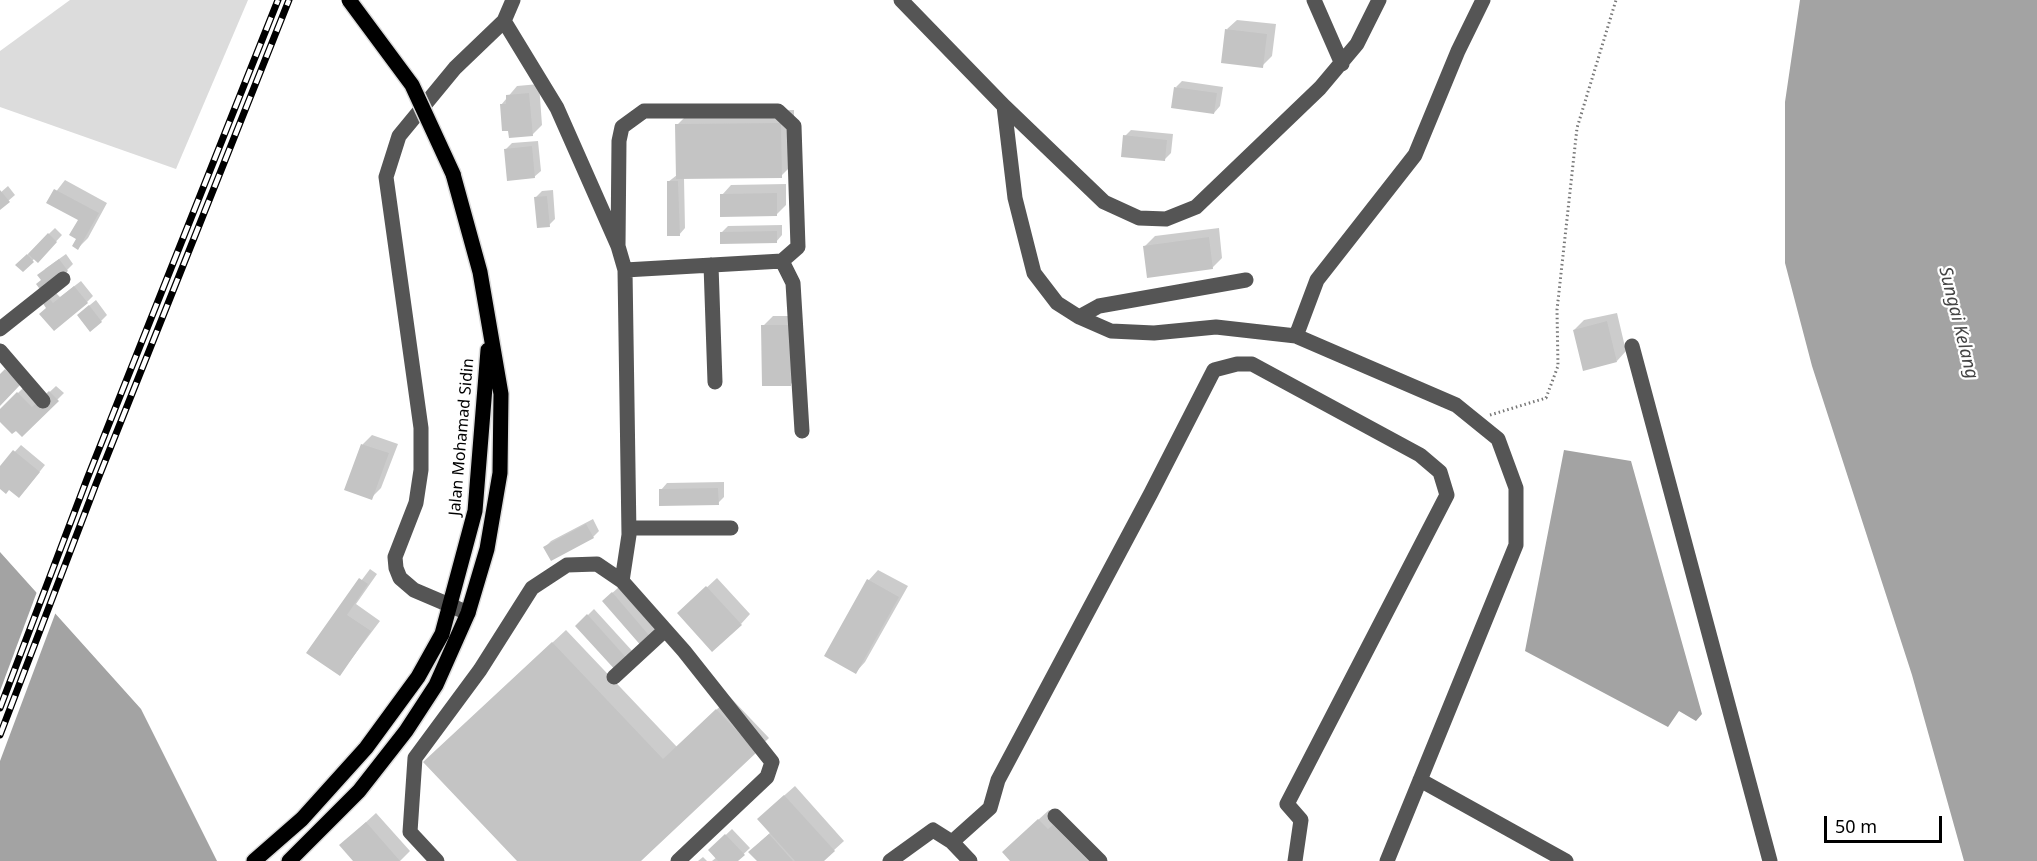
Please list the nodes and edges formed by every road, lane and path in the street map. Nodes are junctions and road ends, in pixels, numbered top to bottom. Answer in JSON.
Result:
{"nodes":[{"id":1,"x":349,"y":0,"type":"edge"},
{"id":2,"x":513,"y":0,"type":"edge"},
{"id":3,"x":901,"y":0,"type":"edge"},
{"id":4,"x":1314,"y":0,"type":"edge"},
{"id":5,"x":1379,"y":0,"type":"edge"},
{"id":6,"x":1483,"y":0,"type":"edge"},
{"id":7,"x":1616,"y":0,"type":"edge"},
{"id":8,"x":504,"y":21,"type":"junction"},
{"id":9,"x":1342,"y":64,"type":"junction"},
{"id":10,"x":1004,"y":106,"type":"junction"},
{"id":11,"x":618,"y":246,"type":"junction"},
{"id":12,"x":782,"y":261,"type":"junction"},
{"id":13,"x":711,"y":265,"type":"junction"},
{"id":14,"x":625,"y":270,"type":"junction"},
{"id":15,"x":63,"y":279,"type":"dead end"},
{"id":16,"x":1246,"y":280,"type":"dead end"},
{"id":17,"x":1079,"y":318,"type":"junction"},
{"id":18,"x":0,"y":329,"type":"edge"},
{"id":19,"x":1296,"y":336,"type":"junction"},
{"id":20,"x":490,"y":338,"type":"junction"},
{"id":21,"x":1632,"y":346,"type":"dead end"},
{"id":22,"x":0,"y":351,"type":"edge"},
{"id":23,"x":715,"y":382,"type":"dead end"},
{"id":24,"x":43,"y":401,"type":"dead end"},
{"id":25,"x":1474,"y":420,"type":"junction"},
{"id":26,"x":802,"y":431,"type":"dead end"},
{"id":27,"x":629,"y":528,"type":"junction"},
{"id":28,"x":731,"y":528,"type":"dead end"},
{"id":29,"x":622,"y":581,"type":"junction"},
{"id":30,"x":451,"y":606,"type":"junction"},
{"id":31,"x":468,"y":613,"type":"junction"},
{"id":32,"x":665,"y":630,"type":"junction"},
{"id":33,"x":614,"y":677,"type":"dead end"},
{"id":34,"x":1420,"y":780,"type":"junction"},
{"id":35,"x":1055,"y":816,"type":"dead end"},
{"id":36,"x":952,"y":842,"type":"junction"},
{"id":37,"x":254,"y":861,"type":"edge"},
{"id":38,"x":289,"y":861,"type":"edge"},
{"id":39,"x":437,"y":861,"type":"edge"},
{"id":40,"x":678,"y":861,"type":"edge"},
{"id":41,"x":890,"y":861,"type":"edge"},
{"id":42,"x":970,"y":861,"type":"edge"},
{"id":43,"x":1100,"y":861,"type":"edge"},
{"id":44,"x":1295,"y":861,"type":"edge"},
{"id":45,"x":1387,"y":861,"type":"edge"},
{"id":46,"x":1566,"y":861,"type":"edge"},
{"id":47,"x":1770,"y":861,"type":"edge"}],
"edges":[{"from":1,"to":20,"type":"main road","name":"Jalan Mohamad Sidin","bridge":true},
{"from":2,"to":8,"type":"street"},
{"from":3,"to":10,"type":"street"},
{"from":4,"to":9,"type":"street"},
{"from":5,"to":9,"type":"street"},
{"from":6,"to":19,"type":"street"},
{"from":7,"to":25,"type":"path"},
{"from":8,"to":11,"type":"street"},
{"from":8,"to":30,"type":"street"},
{"from":9,"to":10,"type":"street"},
{"from":10,"to":17,"type":"street"},
{"from":11,"to":12,"type":"street"},
{"from":11,"to":14,"type":"street"},
{"from":12,"to":13,"type":"street"},
{"from":12,"to":26,"type":"street"},
{"from":13,"to":14,"type":"street"},
{"from":13,"to":23,"type":"street"},
{"from":14,"to":27,"type":"street"},
{"from":15,"to":18,"type":"street"},
{"from":16,"to":17,"type":"street"},
{"from":17,"to":19,"type":"street"},
{"from":19,"to":25,"type":"street"},
{"from":20,"to":30,"type":"main road","name":"Jalan Mohamad Sidin"},
{"from":20,"to":31,"type":"main road","name":"Jalan Mohamad Sidin"},
{"from":21,"to":47,"type":"street"},
{"from":22,"to":24,"type":"street"},
{"from":25,"to":34,"type":"street"},
{"from":27,"to":28,"type":"street"},
{"from":27,"to":29,"type":"street"},
{"from":29,"to":32,"type":"street"},
{"from":29,"to":39,"type":"street"},
{"from":30,"to":31,"type":"street"},
{"from":30,"to":37,"type":"main road","name":"Jalan Mohamad Sidin"},
{"from":31,"to":38,"type":"main road","name":"Jalan Mohamad Sidin"},
{"from":32,"to":33,"type":"street"},
{"from":32,"to":40,"type":"street"},
{"from":34,"to":45,"type":"street"},
{"from":34,"to":46,"type":"street"},
{"from":35,"to":43,"type":"street"},
{"from":36,"to":41,"type":"street"},
{"from":36,"to":42,"type":"street"},
{"from":36,"to":44,"type":"street"}]}
